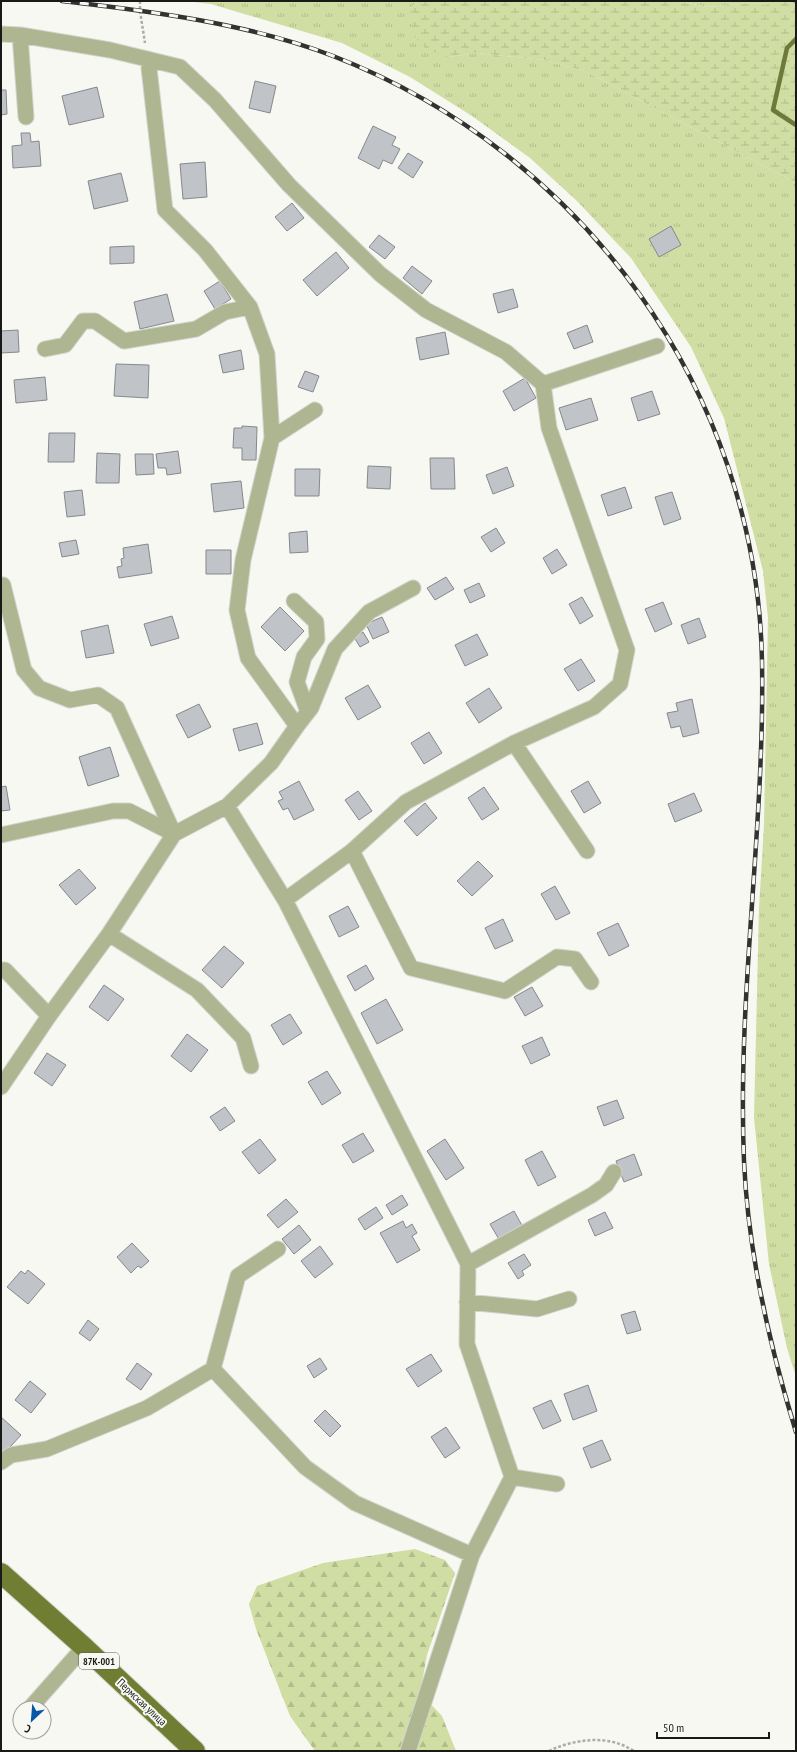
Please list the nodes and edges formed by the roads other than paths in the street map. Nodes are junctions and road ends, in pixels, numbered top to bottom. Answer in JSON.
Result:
{"nodes":[{"id":1,"x":1,"y":34,"type":"edge"},
{"id":2,"x":20,"y":35,"type":"junction"},
{"id":3,"x":148,"y":59,"type":"junction"},
{"id":4,"x":26,"y":117,"type":"dead end"},
{"id":5,"x":250,"y":307,"type":"junction"},
{"id":6,"x":657,"y":346,"type":"dead end"},
{"id":7,"x":45,"y":349,"type":"dead end"},
{"id":8,"x":543,"y":384,"type":"junction"},
{"id":9,"x":315,"y":410,"type":"dead end"},
{"id":10,"x":272,"y":438,"type":"junction"},
{"id":11,"x":3,"y":585,"type":"dead end"},
{"id":12,"x":414,"y":588,"type":"dead end"},
{"id":13,"x":294,"y":601,"type":"dead end"},
{"id":14,"x":308,"y":712,"type":"junction"},
{"id":15,"x":297,"y":726,"type":"junction"},
{"id":16,"x":514,"y":743,"type":"junction"},
{"id":17,"x":227,"y":806,"type":"junction"},
{"id":18,"x":174,"y":834,"type":"junction"},
{"id":19,"x":1,"y":835,"type":"edge"},
{"id":20,"x":587,"y":851,"type":"dead end"},
{"id":21,"x":352,"y":852,"type":"junction"},
{"id":22,"x":285,"y":900,"type":"junction"},
{"id":23,"x":109,"y":934,"type":"junction"},
{"id":24,"x":1,"y":970,"type":"edge"},
{"id":25,"x":591,"y":982,"type":"dead end"},
{"id":26,"x":49,"y":1016,"type":"junction"},
{"id":27,"x":251,"y":1066,"type":"dead end"},
{"id":28,"x":1,"y":1087,"type":"edge"},
{"id":29,"x":614,"y":1172,"type":"dead end"},
{"id":30,"x":278,"y":1249,"type":"dead end"},
{"id":31,"x":468,"y":1264,"type":"junction"},
{"id":32,"x":569,"y":1299,"type":"dead end"},
{"id":33,"x":467,"y":1302,"type":"junction"},
{"id":34,"x":213,"y":1369,"type":"junction"},
{"id":35,"x":1,"y":1462,"type":"edge"},
{"id":36,"x":512,"y":1477,"type":"junction"},
{"id":37,"x":556,"y":1484,"type":"dead end"},
{"id":38,"x":472,"y":1555,"type":"junction"},
{"id":39,"x":1,"y":1572,"type":"edge"},
{"id":40,"x":84,"y":1647,"type":"junction"},
{"id":41,"x":36,"y":1700,"type":"edge"},
{"id":42,"x":195,"y":1751,"type":"edge"},
{"id":43,"x":408,"y":1751,"type":"edge"}],
"edges":[{"from":1,"to":2,"type":"street"},
{"from":2,"to":3,"type":"street"},
{"from":2,"to":4,"type":"street"},
{"from":3,"to":5,"type":"street"},
{"from":3,"to":8,"type":"street"},
{"from":5,"to":7,"type":"street"},
{"from":5,"to":10,"type":"street"},
{"from":6,"to":8,"type":"street"},
{"from":8,"to":16,"type":"street"},
{"from":9,"to":10,"type":"street"},
{"from":10,"to":15,"type":"street"},
{"from":11,"to":18,"type":"street"},
{"from":12,"to":14,"type":"street"},
{"from":13,"to":14,"type":"street"},
{"from":14,"to":15,"type":"street"},
{"from":15,"to":17,"type":"street"},
{"from":16,"to":20,"type":"street"},
{"from":16,"to":21,"type":"street"},
{"from":17,"to":18,"type":"street"},
{"from":17,"to":22,"type":"street"},
{"from":18,"to":19,"type":"street"},
{"from":18,"to":23,"type":"street"},
{"from":21,"to":22,"type":"street"},
{"from":21,"to":25,"type":"street"},
{"from":22,"to":31,"type":"street"},
{"from":23,"to":26,"type":"street"},
{"from":23,"to":27,"type":"street"},
{"from":24,"to":26,"type":"street"},
{"from":26,"to":28,"type":"street"},
{"from":29,"to":31,"type":"street"},
{"from":30,"to":34,"type":"street"},
{"from":31,"to":33,"type":"street"},
{"from":32,"to":33,"type":"street"},
{"from":33,"to":36,"type":"street"},
{"from":34,"to":35,"type":"street"},
{"from":34,"to":38,"type":"street"},
{"from":36,"to":37,"type":"street"},
{"from":36,"to":38,"type":"street"},
{"from":38,"to":43,"type":"street"},
{"from":39,"to":40,"type":"main road","name":"Пермская улица","number":"87К-001"},
{"from":40,"to":41,"type":"street"},
{"from":40,"to":42,"type":"main road","name":"Пермская улица","number":"87К-001"}]}
